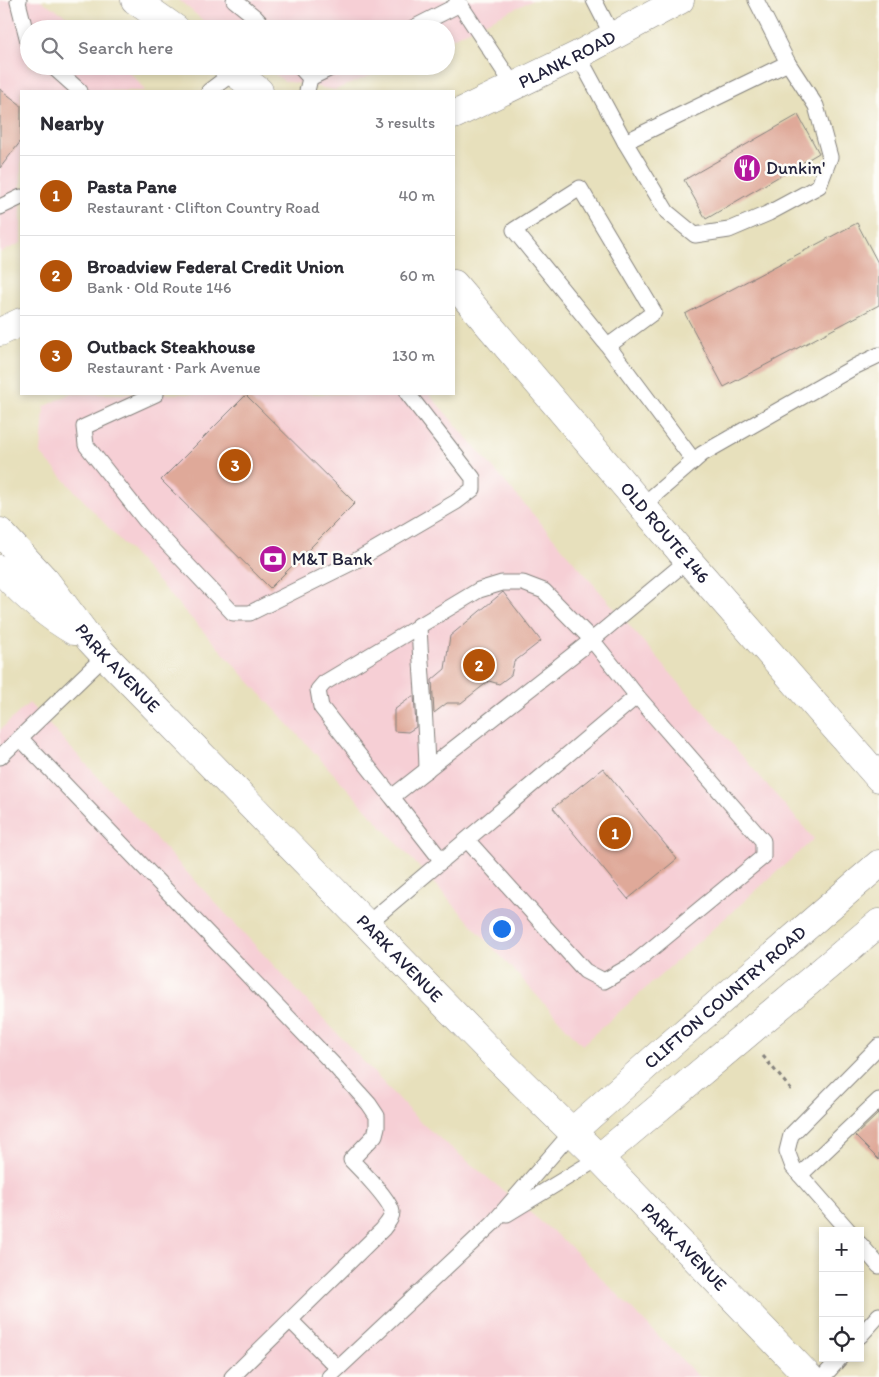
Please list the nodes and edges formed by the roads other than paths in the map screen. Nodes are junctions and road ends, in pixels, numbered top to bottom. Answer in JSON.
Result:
{"nodes":[{"id":1,"x":19,"y":0,"type":"edge"},
{"id":2,"x":135,"y":0,"type":"edge"},
{"id":3,"x":234,"y":0,"type":"edge"},
{"id":4,"x":594,"y":0,"type":"edge"},
{"id":5,"x":680,"y":0,"type":"edge"},
{"id":6,"x":756,"y":0,"type":"edge"},
{"id":7,"x":459,"y":2,"type":"edge"},
{"id":8,"x":23,"y":20,"type":"edge"},
{"id":9,"x":163,"y":20,"type":"edge"},
{"id":10,"x":258,"y":20,"type":"edge"},
{"id":11,"x":427,"y":20,"type":"edge"},
{"id":12,"x":614,"y":37,"type":"junction"},
{"id":13,"x":578,"y":55,"type":"junction"},
{"id":14,"x":788,"y":63,"type":"junction"},
{"id":15,"x":62,"y":75,"type":"edge"},
{"id":16,"x":224,"y":75,"type":"edge"},
{"id":17,"x":238,"y":75,"type":"edge"},
{"id":18,"x":322,"y":75,"type":"edge"},
{"id":19,"x":308,"y":85,"type":"edge"},
{"id":20,"x":514,"y":86,"type":"junction"},
{"id":21,"x":79,"y":90,"type":"edge"},
{"id":22,"x":210,"y":90,"type":"edge"},
{"id":23,"x":258,"y":90,"type":"edge"},
{"id":24,"x":455,"y":115,"type":"edge"},
{"id":25,"x":625,"y":142,"type":"junction"},
{"id":26,"x":20,"y":197,"type":"edge"},
{"id":27,"x":0,"y":207,"type":"edge"},
{"id":28,"x":456,"y":292,"type":"edge"},
{"id":29,"x":20,"y":322,"type":"edge"},
{"id":30,"x":0,"y":332,"type":"edge"},
{"id":31,"x":608,"y":346,"type":"junction"},
{"id":32,"x":879,"y":355,"type":"edge"},
{"id":33,"x":154,"y":395,"type":"edge"},
{"id":34,"x":409,"y":395,"type":"edge"},
{"id":35,"x":694,"y":461,"type":"junction"},
{"id":36,"x":643,"y":505,"type":"junction"},
{"id":37,"x":0,"y":532,"type":"edge"},
{"id":38,"x":688,"y":560,"type":"junction"},
{"id":39,"x":0,"y":569,"type":"edge"},
{"id":40,"x":419,"y":625,"type":"junction"},
{"id":41,"x":592,"y":640,"type":"junction"},
{"id":42,"x":97,"y":648,"type":"junction"},
{"id":43,"x":637,"y":696,"type":"junction"},
{"id":44,"x":20,"y":738,"type":"junction"},
{"id":45,"x":3,"y":749,"type":"edge"},
{"id":46,"x":427,"y":770,"type":"junction"},
{"id":47,"x":879,"y":778,"type":"edge"},
{"id":48,"x":392,"y":797,"type":"junction"},
{"id":49,"x":467,"y":840,"type":"junction"},
{"id":50,"x":442,"y":861,"type":"junction"},
{"id":51,"x":879,"y":864,"type":"edge"},
{"id":52,"x":879,"y":923,"type":"edge"},
{"id":53,"x":367,"y":924,"type":"junction"},
{"id":54,"x":879,"y":1046,"type":"edge"},
{"id":55,"x":879,"y":1100,"type":"edge"},
{"id":56,"x":572,"y":1132,"type":"junction"},
{"id":57,"x":599,"y":1158,"type":"junction"},
{"id":58,"x":800,"y":1175,"type":"junction"},
{"id":59,"x":493,"y":1223,"type":"junction"},
{"id":60,"x":845,"y":1227,"type":"edge"},
{"id":61,"x":864,"y":1249,"type":"edge"},
{"id":62,"x":879,"y":1266,"type":"edge"},
{"id":63,"x":879,"y":1315,"type":"edge"},
{"id":64,"x":291,"y":1320,"type":"junction"},
{"id":65,"x":864,"y":1332,"type":"edge"},
{"id":66,"x":837,"y":1362,"type":"edge"},
{"id":67,"x":333,"y":1373,"type":"edge"},
{"id":68,"x":232,"y":1377,"type":"edge"},
{"id":69,"x":810,"y":1377,"type":"edge"},
{"id":70,"x":824,"y":1377,"type":"edge"}],
"edges":[{"from":1,"to":8,"type":"lane"},
{"from":2,"to":9,"type":"street"},
{"from":3,"to":10,"type":"lane"},
{"from":4,"to":12,"type":"lane"},
{"from":5,"to":12,"type":"street","name":"PLANK ROAD"},
{"from":6,"to":14,"type":"lane"},
{"from":7,"to":11,"type":"lane"},
{"from":7,"to":20,"type":"lane"},
{"from":12,"to":13,"type":"street","name":"PLANK ROAD"},
{"from":13,"to":20,"type":"street","name":"PLANK ROAD"},
{"from":13,"to":25,"type":"lane"},
{"from":14,"to":25,"type":"lane"},
{"from":14,"to":25,"type":"lane"},
{"from":15,"to":21,"type":"lane"},
{"from":16,"to":22,"type":"lane"},
{"from":17,"to":23,"type":"street"},
{"from":18,"to":19,"type":"lane"},
{"from":20,"to":24,"type":"street","name":"PLANK ROAD"},
{"from":26,"to":27,"type":"lane"},
{"from":28,"to":36,"type":"street","name":"OLD ROUTE 146"},
{"from":29,"to":30,"type":"street"},
{"from":31,"to":31,"type":"lane"},
{"from":31,"to":35,"type":"lane"},
{"from":32,"to":35,"type":"lane"},
{"from":33,"to":34,"type":"lane"},
{"from":35,"to":36,"type":"lane"},
{"from":36,"to":38,"type":"street","name":"OLD ROUTE 146"},
{"from":37,"to":42,"type":"street","name":"PARK AVENUE"},
{"from":38,"to":41,"type":"lane"},
{"from":38,"to":47,"type":"street","name":"OLD ROUTE 146"},
{"from":39,"to":42,"type":"street"},
{"from":40,"to":41,"type":"lane"},
{"from":40,"to":46,"type":"lane"},
{"from":40,"to":48,"type":"lane"},
{"from":41,"to":43,"type":"lane"},
{"from":41,"to":46,"type":"lane"},
{"from":42,"to":44,"type":"lane"},
{"from":42,"to":53,"type":"street","name":"PARK AVENUE"},
{"from":43,"to":49,"type":"lane"},
{"from":43,"to":49,"type":"lane"},
{"from":44,"to":45,"type":"lane"},
{"from":44,"to":64,"type":"lane"},
{"from":46,"to":48,"type":"lane"},
{"from":48,"to":50,"type":"lane"},
{"from":49,"to":50,"type":"lane"},
{"from":50,"to":53,"type":"lane"},
{"from":51,"to":56,"type":"street","name":"CLIFTON COUNTRY ROAD"},
{"from":52,"to":57,"type":"street"},
{"from":53,"to":56,"type":"street","name":"PARK AVENUE"},
{"from":54,"to":58,"type":"lane"},
{"from":55,"to":58,"type":"lane"},
{"from":56,"to":57,"type":"street","name":"PARK AVENUE"},
{"from":56,"to":59,"type":"lane"},
{"from":57,"to":59,"type":"lane"},
{"from":57,"to":69,"type":"street","name":"PARK AVENUE"},
{"from":58,"to":60,"type":"lane"},
{"from":59,"to":67,"type":"lane"},
{"from":61,"to":62,"type":"lane"},
{"from":63,"to":65,"type":"lane"},
{"from":64,"to":67,"type":"lane"},
{"from":64,"to":68,"type":"lane"},
{"from":66,"to":70,"type":"lane"}]}
